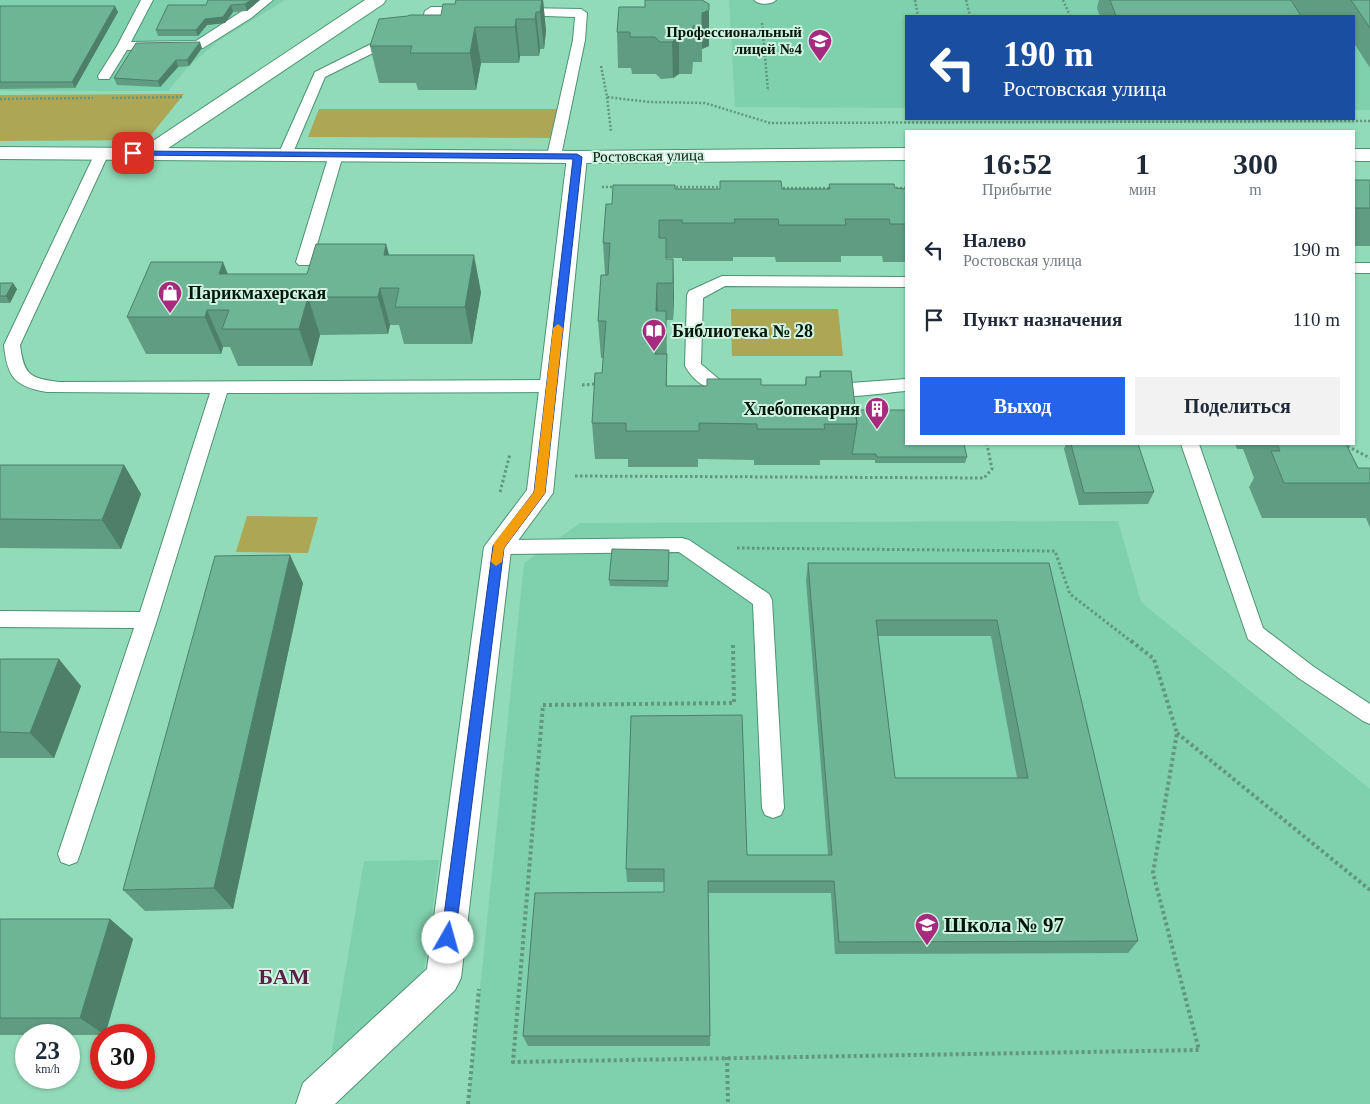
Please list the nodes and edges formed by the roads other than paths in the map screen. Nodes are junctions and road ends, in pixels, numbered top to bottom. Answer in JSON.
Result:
{"nodes":[{"id":1,"x":147,"y":0,"type":"edge"},
{"id":2,"x":267,"y":0,"type":"edge"},
{"id":3,"x":376,"y":0,"type":"edge"},
{"id":4,"x":760,"y":0,"type":"edge"},
{"id":5,"x":770,"y":0,"type":"edge"},
{"id":6,"x":481,"y":12,"type":"edge"},
{"id":7,"x":511,"y":12,"type":"edge"},
{"id":8,"x":581,"y":13,"type":"joint"},
{"id":9,"x":123,"y":46,"type":"junction"},
{"id":10,"x":104,"y":76,"type":"dead end"},
{"id":11,"x":0,"y":153,"type":"edge"},
{"id":12,"x":102,"y":153,"type":"junction"},
{"id":13,"x":148,"y":154,"type":"junction"},
{"id":14,"x":905,"y":154,"type":"edge"},
{"id":15,"x":284,"y":155,"type":"junction"},
{"id":16,"x":336,"y":155,"type":"junction"},
{"id":17,"x":1355,"y":155,"type":"edge"},
{"id":18,"x":1370,"y":155,"type":"edge"},
{"id":19,"x":554,"y":156,"type":"junction"},
{"id":20,"x":577,"y":157,"type":"junction"},
{"id":21,"x":304,"y":262,"type":"dead end"},
{"id":22,"x":1355,"y":268,"type":"edge"},
{"id":23,"x":1370,"y":268,"type":"edge"},
{"id":24,"x":905,"y":282,"type":"edge"},
{"id":25,"x":905,"y":385,"type":"edge"},
{"id":26,"x":552,"y":386,"type":"junction"},
{"id":27,"x":745,"y":387,"type":"edge"},
{"id":28,"x":220,"y":388,"type":"junction"},
{"id":29,"x":811,"y":388,"type":"edge"},
{"id":30,"x":1190,"y":445,"type":"edge"},
{"id":31,"x":498,"y":546,"type":"junction"},
{"id":32,"x":0,"y":619,"type":"edge"},
{"id":33,"x":147,"y":620,"type":"junction"},
{"id":34,"x":1370,"y":715,"type":"edge"},
{"id":35,"x":773,"y":808,"type":"dead end"},
{"id":36,"x":69,"y":854,"type":"dead end"},
{"id":37,"x":315,"y":1104,"type":"edge"}],
"edges":[{"from":1,"to":9,"type":"lane"},
{"from":2,"to":9,"type":"lane"},
{"from":3,"to":13,"type":"street"},
{"from":4,"to":5,"type":"lane"},
{"from":6,"to":15,"type":"lane"},
{"from":7,"to":8,"type":"lane"},
{"from":8,"to":19,"type":"lane"},
{"from":9,"to":10,"type":"lane"},
{"from":11,"to":12,"type":"street","name":"Ростовская улица"},
{"from":12,"to":13,"type":"street","name":"Ростовская улица"},
{"from":12,"to":28,"type":"lane"},
{"from":13,"to":15,"type":"street","name":"Ростовская улица"},
{"from":14,"to":20,"type":"street","name":"Ростовская улица"},
{"from":15,"to":16,"type":"street","name":"Ростовская улица"},
{"from":16,"to":19,"type":"street","name":"Ростовская улица"},
{"from":16,"to":21,"type":"lane"},
{"from":17,"to":18,"type":"street"},
{"from":19,"to":20,"type":"street","name":"Ростовская улица"},
{"from":20,"to":26,"type":"street"},
{"from":22,"to":23,"type":"lane"},
{"from":24,"to":27,"type":"lane"},
{"from":25,"to":29,"type":"lane"},
{"from":26,"to":28,"type":"lane"},
{"from":26,"to":31,"type":"street"},
{"from":28,"to":33,"type":"lane"},
{"from":30,"to":34,"type":"lane"},
{"from":31,"to":35,"type":"lane"},
{"from":31,"to":37,"type":"street"},
{"from":32,"to":33,"type":"lane"},
{"from":33,"to":36,"type":"lane"}]}
